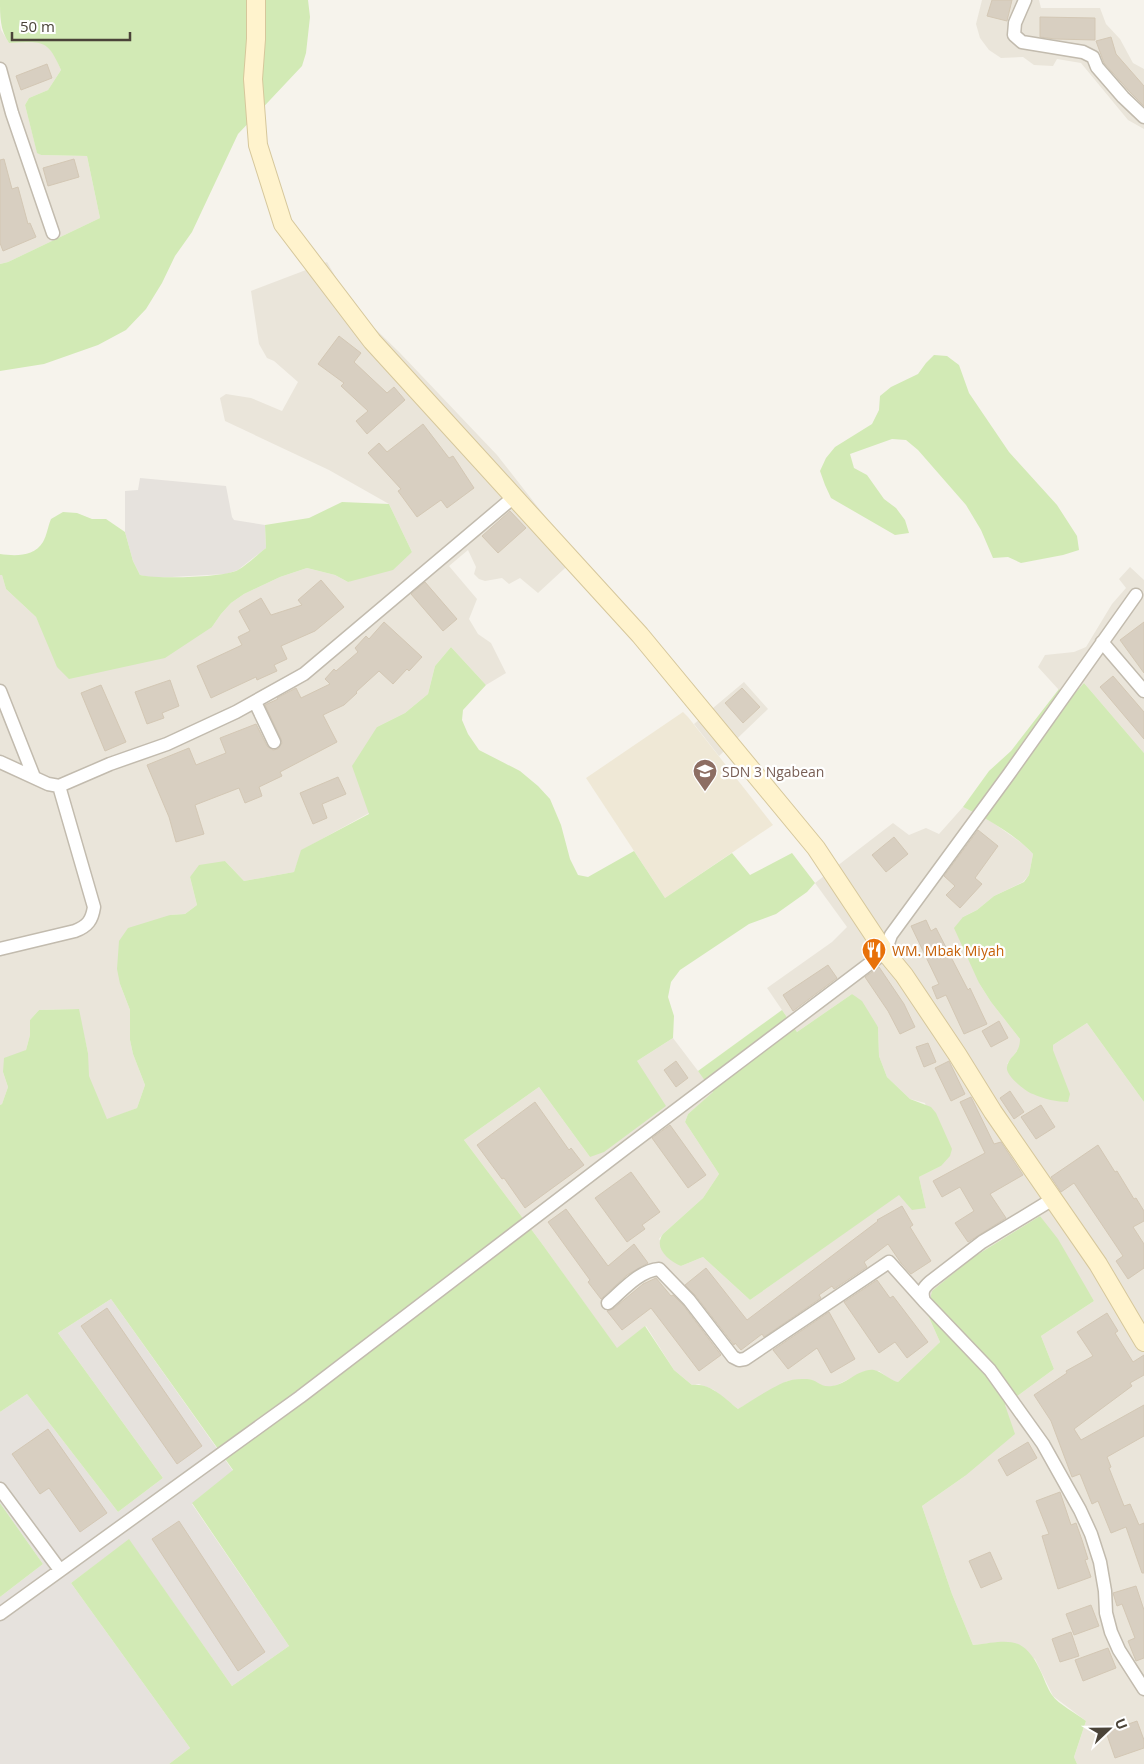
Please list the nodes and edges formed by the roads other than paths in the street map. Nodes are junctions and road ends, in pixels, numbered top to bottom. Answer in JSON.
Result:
{"nodes":[{"id":1,"x":256,"y":0,"type":"edge"},
{"id":2,"x":1025,"y":0,"type":"edge"},
{"id":3,"x":0,"y":69,"type":"edge"},
{"id":4,"x":1144,"y":117,"type":"edge"},
{"id":5,"x":53,"y":233,"type":"dead end"},
{"id":6,"x":515,"y":496,"type":"junction"},
{"id":7,"x":1136,"y":595,"type":"dead end"},
{"id":8,"x":1102,"y":642,"type":"junction"},
{"id":9,"x":0,"y":691,"type":"edge"},
{"id":10,"x":1144,"y":691,"type":"edge"},
{"id":11,"x":255,"y":702,"type":"junction"},
{"id":12,"x":274,"y":742,"type":"dead end"},
{"id":13,"x":0,"y":762,"type":"edge"},
{"id":14,"x":34,"y":777,"type":"junction"},
{"id":15,"x":59,"y":786,"type":"junction"},
{"id":16,"x":0,"y":949,"type":"edge"},
{"id":17,"x":885,"y":952,"type":"junction"},
{"id":18,"x":1054,"y":1199,"type":"junction"},
{"id":19,"x":924,"y":1301,"type":"junction"},
{"id":20,"x":608,"y":1303,"type":"dead end"},
{"id":21,"x":1144,"y":1342,"type":"edge"},
{"id":22,"x":0,"y":1489,"type":"edge"},
{"id":23,"x":60,"y":1570,"type":"junction"},
{"id":24,"x":0,"y":1614,"type":"edge"},
{"id":25,"x":1144,"y":1689,"type":"edge"}],
"edges":[{"from":1,"to":6,"type":"street"},
{"from":2,"to":4,"type":"street"},
{"from":3,"to":5,"type":"street"},
{"from":6,"to":11,"type":"street"},
{"from":6,"to":17,"type":"street"},
{"from":7,"to":8,"type":"street"},
{"from":8,"to":10,"type":"street"},
{"from":8,"to":17,"type":"street"},
{"from":9,"to":14,"type":"street"},
{"from":11,"to":12,"type":"street"},
{"from":11,"to":15,"type":"street"},
{"from":13,"to":14,"type":"street"},
{"from":14,"to":15,"type":"street"},
{"from":15,"to":16,"type":"street"},
{"from":17,"to":18,"type":"street"},
{"from":17,"to":23,"type":"street"},
{"from":18,"to":19,"type":"street"},
{"from":18,"to":21,"type":"street"},
{"from":19,"to":20,"type":"street"},
{"from":19,"to":25,"type":"street"},
{"from":22,"to":23,"type":"street"},
{"from":23,"to":24,"type":"street"}]}
